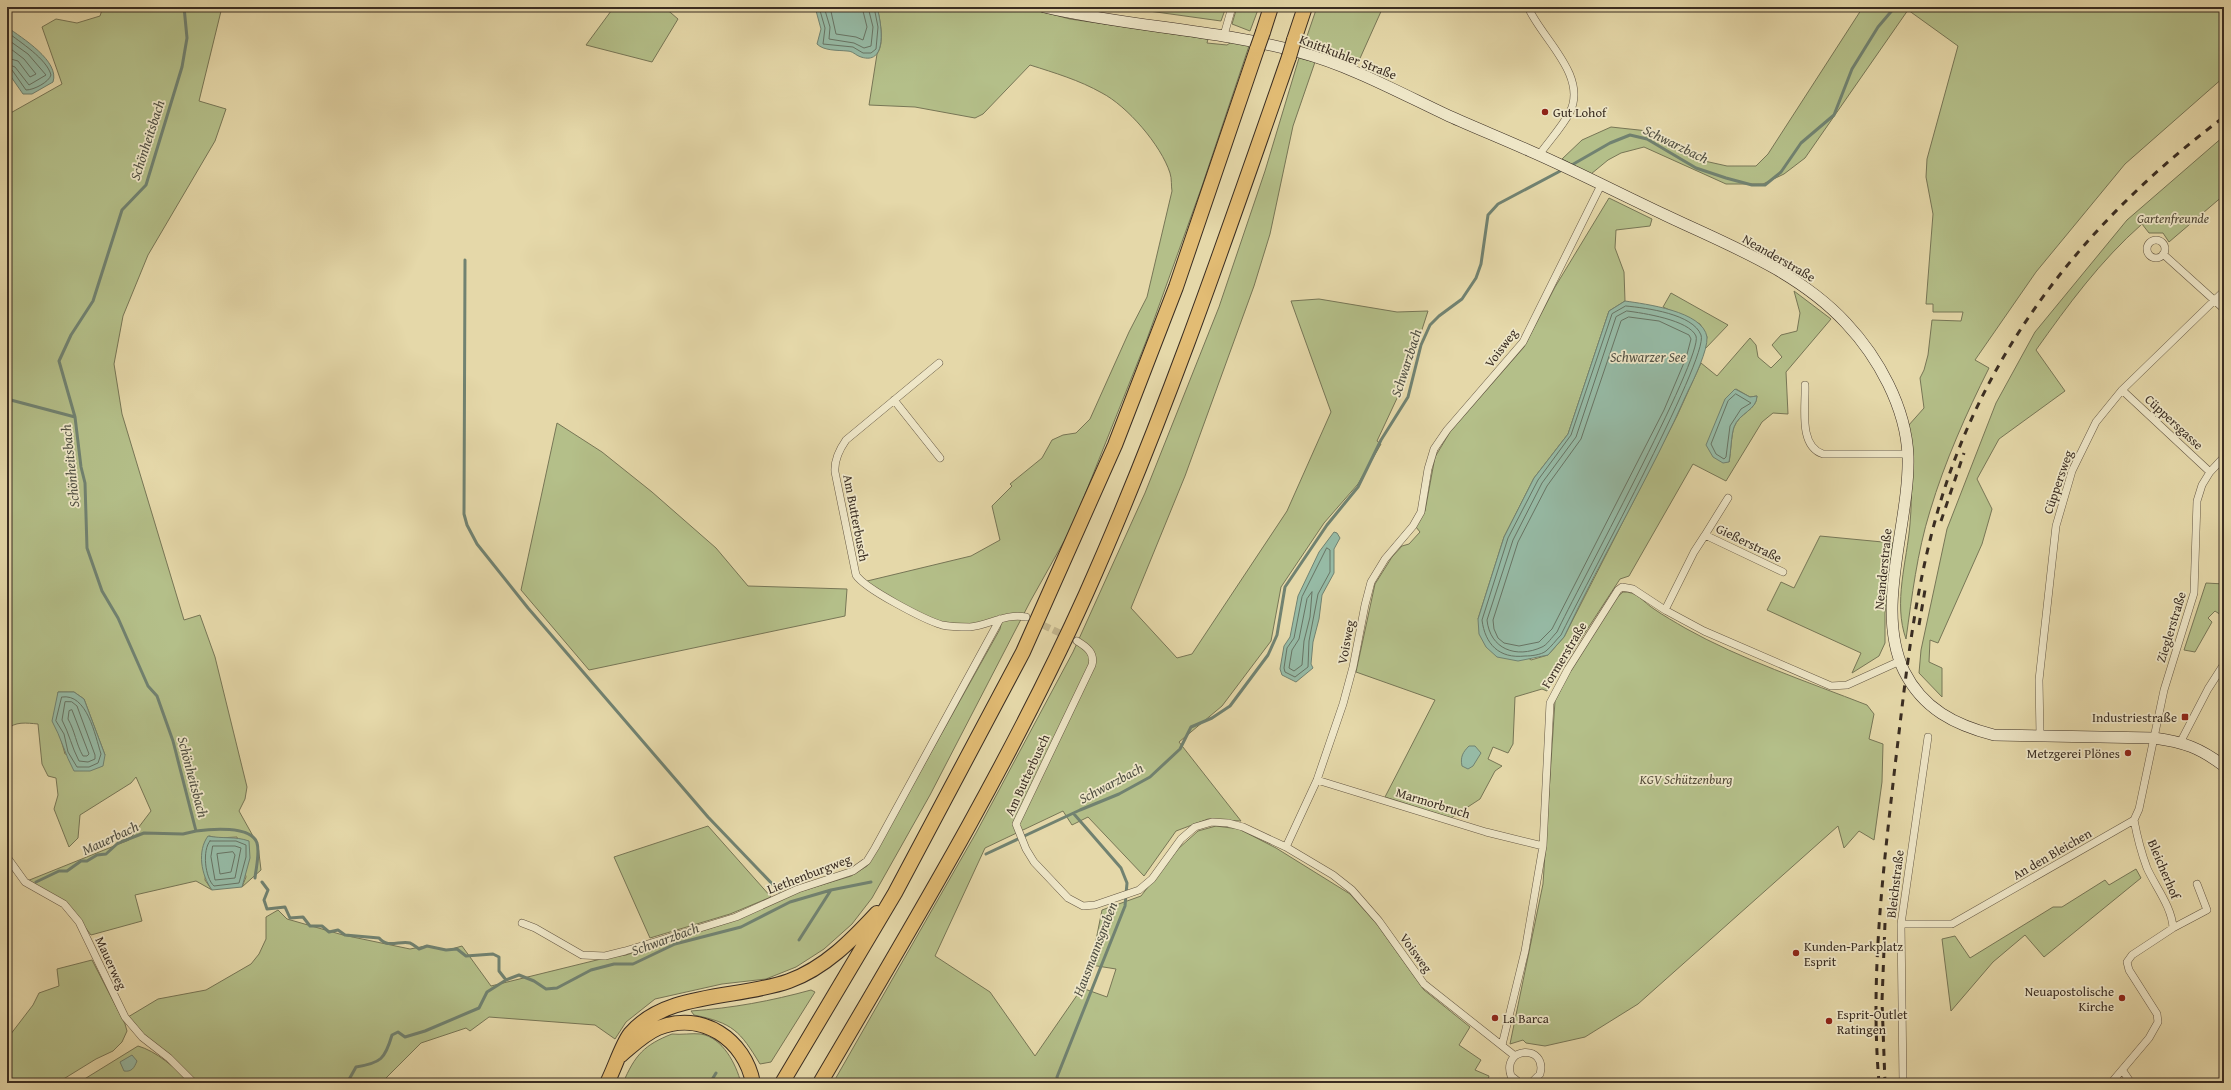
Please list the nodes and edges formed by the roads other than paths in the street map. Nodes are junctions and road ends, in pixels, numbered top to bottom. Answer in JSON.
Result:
{"nodes":[{"id":1,"x":1044,"y":7,"type":"edge"},
{"id":2,"x":1232,"y":7,"type":"edge"},
{"id":3,"x":1271,"y":7,"type":"edge"},
{"id":4,"x":1305,"y":7,"type":"edge"},
{"id":5,"x":1528,"y":7,"type":"edge"},
{"id":6,"x":1224,"y":35,"type":"junction"},
{"id":7,"x":1539,"y":155,"type":"junction"},
{"id":8,"x":1558,"y":164,"type":"joint"},
{"id":9,"x":1601,"y":185,"type":"junction"},
{"id":10,"x":2163,"y":254,"type":"dead end"},
{"id":11,"x":2224,"y":291,"type":"edge"},
{"id":12,"x":2213,"y":300,"type":"junction"},
{"id":13,"x":2224,"y":309,"type":"edge"},
{"id":14,"x":939,"y":363,"type":"dead end"},
{"id":15,"x":1805,"y":385,"type":"dead end"},
{"id":16,"x":2122,"y":390,"type":"junction"},
{"id":17,"x":894,"y":400,"type":"junction"},
{"id":18,"x":1908,"y":454,"type":"junction"},
{"id":19,"x":2224,"y":457,"type":"edge"},
{"id":20,"x":940,"y":458,"type":"dead end"},
{"id":21,"x":2210,"y":472,"type":"junction"},
{"id":22,"x":1728,"y":498,"type":"dead end"},
{"id":23,"x":1705,"y":535,"type":"junction"},
{"id":24,"x":1783,"y":572,"type":"dead end"},
{"id":25,"x":1665,"y":610,"type":"junction"},
{"id":26,"x":1026,"y":617,"type":"tunnel mouth"},
{"id":27,"x":1000,"y":619,"type":"junction"},
{"id":28,"x":1077,"y":641,"type":"tunnel mouth"},
{"id":29,"x":1900,"y":661,"type":"junction"},
{"id":30,"x":2224,"y":664,"type":"edge"},
{"id":31,"x":2040,"y":735,"type":"junction"},
{"id":32,"x":1928,"y":737,"type":"dead end"},
{"id":33,"x":2154,"y":738,"type":"junction"},
{"id":34,"x":2181,"y":741,"type":"junction"},
{"id":35,"x":2224,"y":766,"type":"edge"},
{"id":36,"x":1317,"y":780,"type":"junction"},
{"id":37,"x":2134,"y":820,"type":"junction"},
{"id":38,"x":1543,"y":846,"type":"junction"},
{"id":39,"x":1286,"y":847,"type":"junction"},
{"id":40,"x":7,"y":857,"type":"edge"},
{"id":41,"x":2197,"y":884,"type":"dead end"},
{"id":42,"x":895,"y":893,"type":"junction"},
{"id":43,"x":522,"y":923,"type":"dead end"},
{"id":44,"x":1902,"y":924,"type":"junction"},
{"id":45,"x":2173,"y":928,"type":"junction"},
{"id":46,"x":1502,"y":1045,"type":"junction"},
{"id":47,"x":620,"y":1055,"type":"junction"},
{"id":48,"x":1515,"y":1056,"type":"junction"},
{"id":49,"x":2123,"y":1071,"type":"junction"},
{"id":50,"x":1540,"y":1081,"type":"edge"},
{"id":51,"x":1515,"y":1082,"type":"edge"},
{"id":52,"x":194,"y":1083,"type":"edge"},
{"id":53,"x":608,"y":1083,"type":"edge"},
{"id":54,"x":753,"y":1083,"type":"edge"},
{"id":55,"x":782,"y":1083,"type":"edge"},
{"id":56,"x":820,"y":1083,"type":"edge"},
{"id":57,"x":1531,"y":1083,"type":"edge"},
{"id":58,"x":1904,"y":1083,"type":"edge"},
{"id":59,"x":2111,"y":1083,"type":"edge"},
{"id":60,"x":2131,"y":1083,"type":"edge"}],
"edges":[{"from":1,"to":6,"type":"street","name":"Knittkuhler Straße"},
{"from":2,"to":6,"type":"street"},
{"from":3,"to":42,"type":"highway","bridge":true},
{"from":4,"to":56,"type":"highway","bridge":true},
{"from":5,"to":7,"type":"street"},
{"from":6,"to":7,"type":"street","name":"Knittkuhler Straße"},
{"from":7,"to":8,"type":"street","name":"Knittkuhler Straße"},
{"from":8,"to":9,"type":"street","name":"Neanderstraße"},
{"from":9,"to":18,"type":"street","name":"Neanderstraße"},
{"from":9,"to":36,"type":"street","name":"Voisweg"},
{"from":10,"to":12,"type":"street"},
{"from":11,"to":12,"type":"street","name":"Cüppersweg"},
{"from":12,"to":13,"type":"street"},
{"from":12,"to":16,"type":"street","name":"Cüppersweg"},
{"from":14,"to":17,"type":"street","name":"Am Butterbusch"},
{"from":15,"to":18,"type":"street"},
{"from":16,"to":21,"type":"street","name":"Cüppersgasse"},
{"from":16,"to":31,"type":"street","name":"Cüppersweg"},
{"from":17,"to":20,"type":"street"},
{"from":17,"to":27,"type":"street","name":"Am Butterbusch"},
{"from":18,"to":29,"type":"street","name":"Neanderstraße"},
{"from":19,"to":21,"type":"street","name":"Zieglerstraße"},
{"from":21,"to":33,"type":"street","name":"Zieglerstraße"},
{"from":22,"to":23,"type":"street","name":"Gießerstraße"},
{"from":23,"to":24,"type":"street","name":"Gießerstraße"},
{"from":23,"to":25,"type":"street","name":"Gießerstraße"},
{"from":25,"to":29,"type":"street","name":"Formerstraße"},
{"from":25,"to":38,"type":"street","name":"Formerstraße"},
{"from":26,"to":27,"type":"street","name":"Am Butterbusch"},
{"from":27,"to":43,"type":"street","name":"Liethenburgweg"},
{"from":28,"to":39,"type":"street","name":"Am Butterbusch"},
{"from":29,"to":31,"type":"street"},
{"from":30,"to":34,"type":"street"},
{"from":31,"to":33,"type":"street"},
{"from":32,"to":44,"type":"street","name":"Bleichstraße"},
{"from":33,"to":34,"type":"street"},
{"from":33,"to":37,"type":"street"},
{"from":34,"to":35,"type":"street"},
{"from":36,"to":38,"type":"street","name":"Marmorbruch"},
{"from":36,"to":39,"type":"street","name":"Voisweg"},
{"from":37,"to":44,"type":"street","name":"An den Bleichen"},
{"from":37,"to":45,"type":"street","name":"Bleicherhof"},
{"from":38,"to":46,"type":"street","name":"Formerstraße"},
{"from":39,"to":46,"type":"street","name":"Voisweg"},
{"from":40,"to":52,"type":"street","name":"Mauerweg"},
{"from":41,"to":45,"type":"street","name":"Bleicherhof"},
{"from":42,"to":47,"type":"highway"},
{"from":42,"to":55,"type":"highway"},
{"from":44,"to":58,"type":"street","name":"Bleichstraße"},
{"from":45,"to":49,"type":"street","name":"Bleicherhof"},
{"from":46,"to":48,"type":"street","name":"Voisweg"},
{"from":47,"to":53,"type":"highway"},
{"from":47,"to":54,"type":"highway"},
{"from":48,"to":50,"type":"street"},
{"from":48,"to":51,"type":"street"},
{"from":49,"to":59,"type":"street","name":"Bleicherhof"},
{"from":49,"to":60,"type":"street"},
{"from":50,"to":57,"type":"street"}]}
